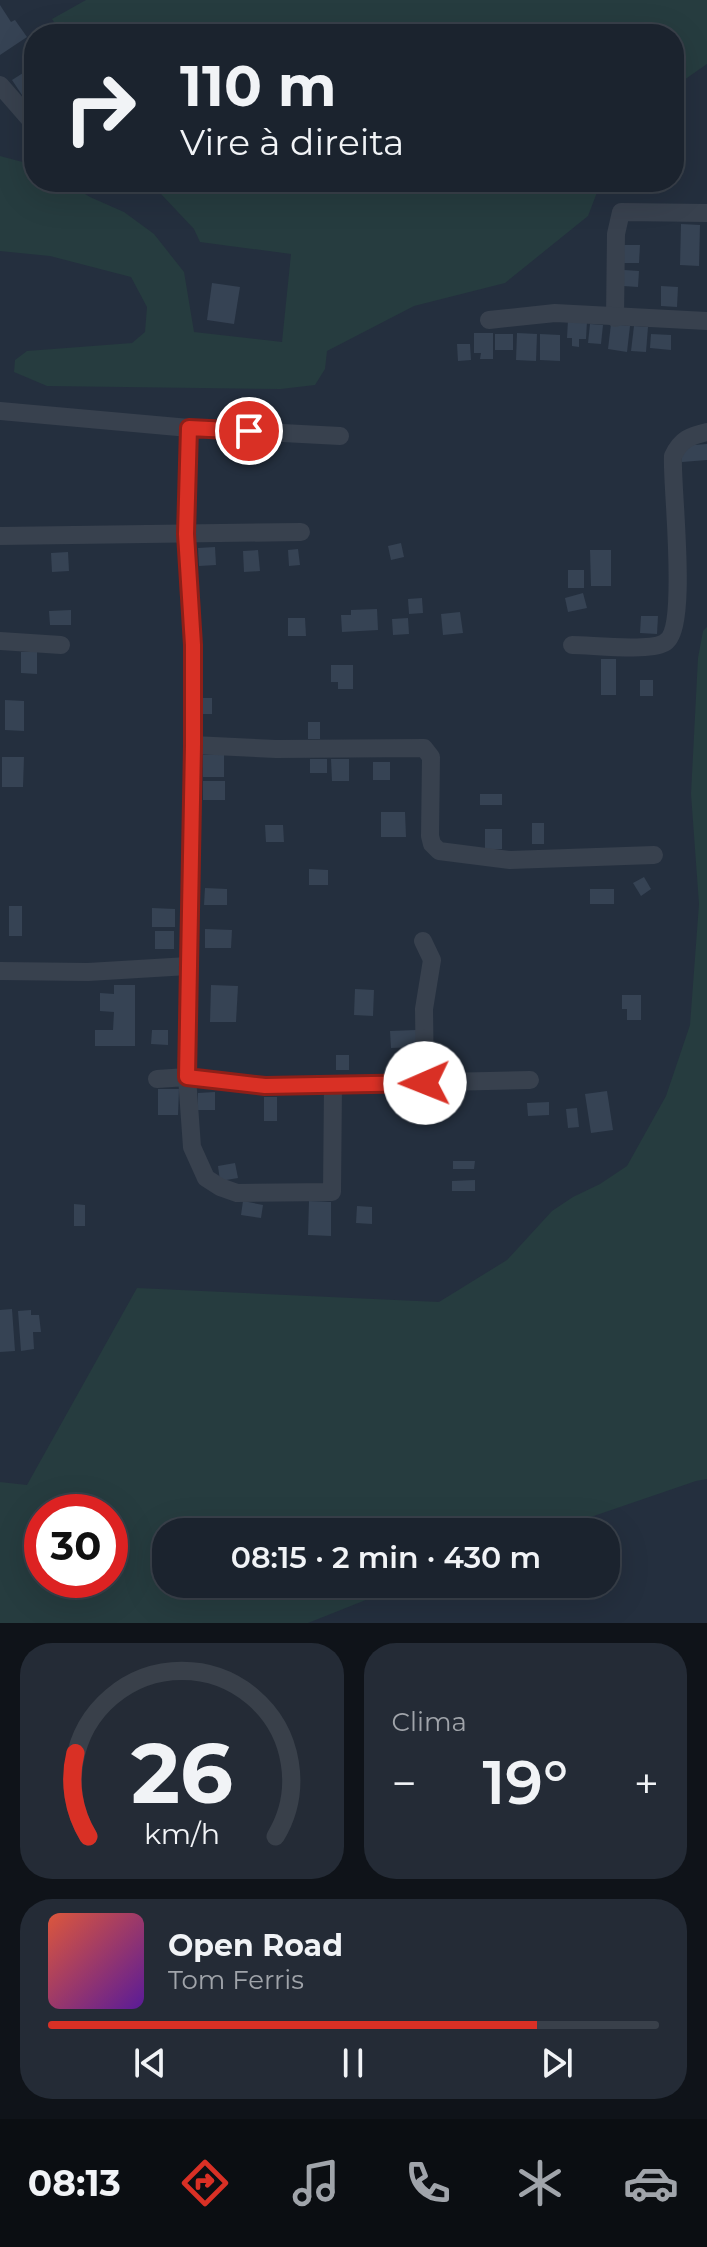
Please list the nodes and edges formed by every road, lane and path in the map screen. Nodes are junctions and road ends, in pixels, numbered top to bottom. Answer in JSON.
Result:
{"nodes":[{"id":1,"x":0,"y":85,"type":"edge"},
{"id":2,"x":24,"y":113,"type":"edge"},
{"id":3,"x":707,"y":213,"type":"edge"},
{"id":4,"x":615,"y":318,"type":"junction"},
{"id":5,"x":489,"y":320,"type":"dead end"},
{"id":6,"x":707,"y":321,"type":"edge"},
{"id":7,"x":0,"y":411,"type":"edge"},
{"id":8,"x":189,"y":428,"type":"junction"},
{"id":9,"x":707,"y":432,"type":"edge"},
{"id":10,"x":340,"y":436,"type":"dead end"},
{"id":11,"x":301,"y":532,"type":"dead end"},
{"id":12,"x":186,"y":534,"type":"junction"},
{"id":13,"x":0,"y":536,"type":"edge"},
{"id":14,"x":0,"y":641,"type":"edge"},
{"id":15,"x":61,"y":645,"type":"dead end"},
{"id":16,"x":572,"y":645,"type":"dead end"},
{"id":17,"x":193,"y":745,"type":"junction"},
{"id":18,"x":654,"y":855,"type":"dead end"},
{"id":19,"x":423,"y":941,"type":"dead end"},
{"id":20,"x":188,"y":966,"type":"junction"},
{"id":21,"x":0,"y":971,"type":"edge"},
{"id":22,"x":187,"y":1077,"type":"junction"},
{"id":23,"x":157,"y":1079,"type":"dead end"},
{"id":24,"x":530,"y":1080,"type":"dead end"},
{"id":25,"x":425,"y":1083,"type":"junction"},
{"id":26,"x":333,"y":1085,"type":"junction"}],
"edges":[{"from":1,"to":2,"type":"street"},
{"from":3,"to":4,"type":"street"},
{"from":4,"to":5,"type":"street"},
{"from":4,"to":6,"type":"street"},
{"from":7,"to":8,"type":"street"},
{"from":8,"to":10,"type":"street"},
{"from":8,"to":12,"type":"street"},
{"from":9,"to":16,"type":"street"},
{"from":11,"to":12,"type":"street"},
{"from":12,"to":13,"type":"street"},
{"from":12,"to":17,"type":"street"},
{"from":14,"to":15,"type":"street"},
{"from":17,"to":18,"type":"street"},
{"from":17,"to":20,"type":"street"},
{"from":19,"to":25,"type":"street"},
{"from":20,"to":21,"type":"street"},
{"from":20,"to":22,"type":"street"},
{"from":22,"to":23,"type":"street"},
{"from":22,"to":26,"type":"street"},
{"from":22,"to":26,"type":"street"},
{"from":24,"to":25,"type":"street"},
{"from":25,"to":26,"type":"street"}]}
